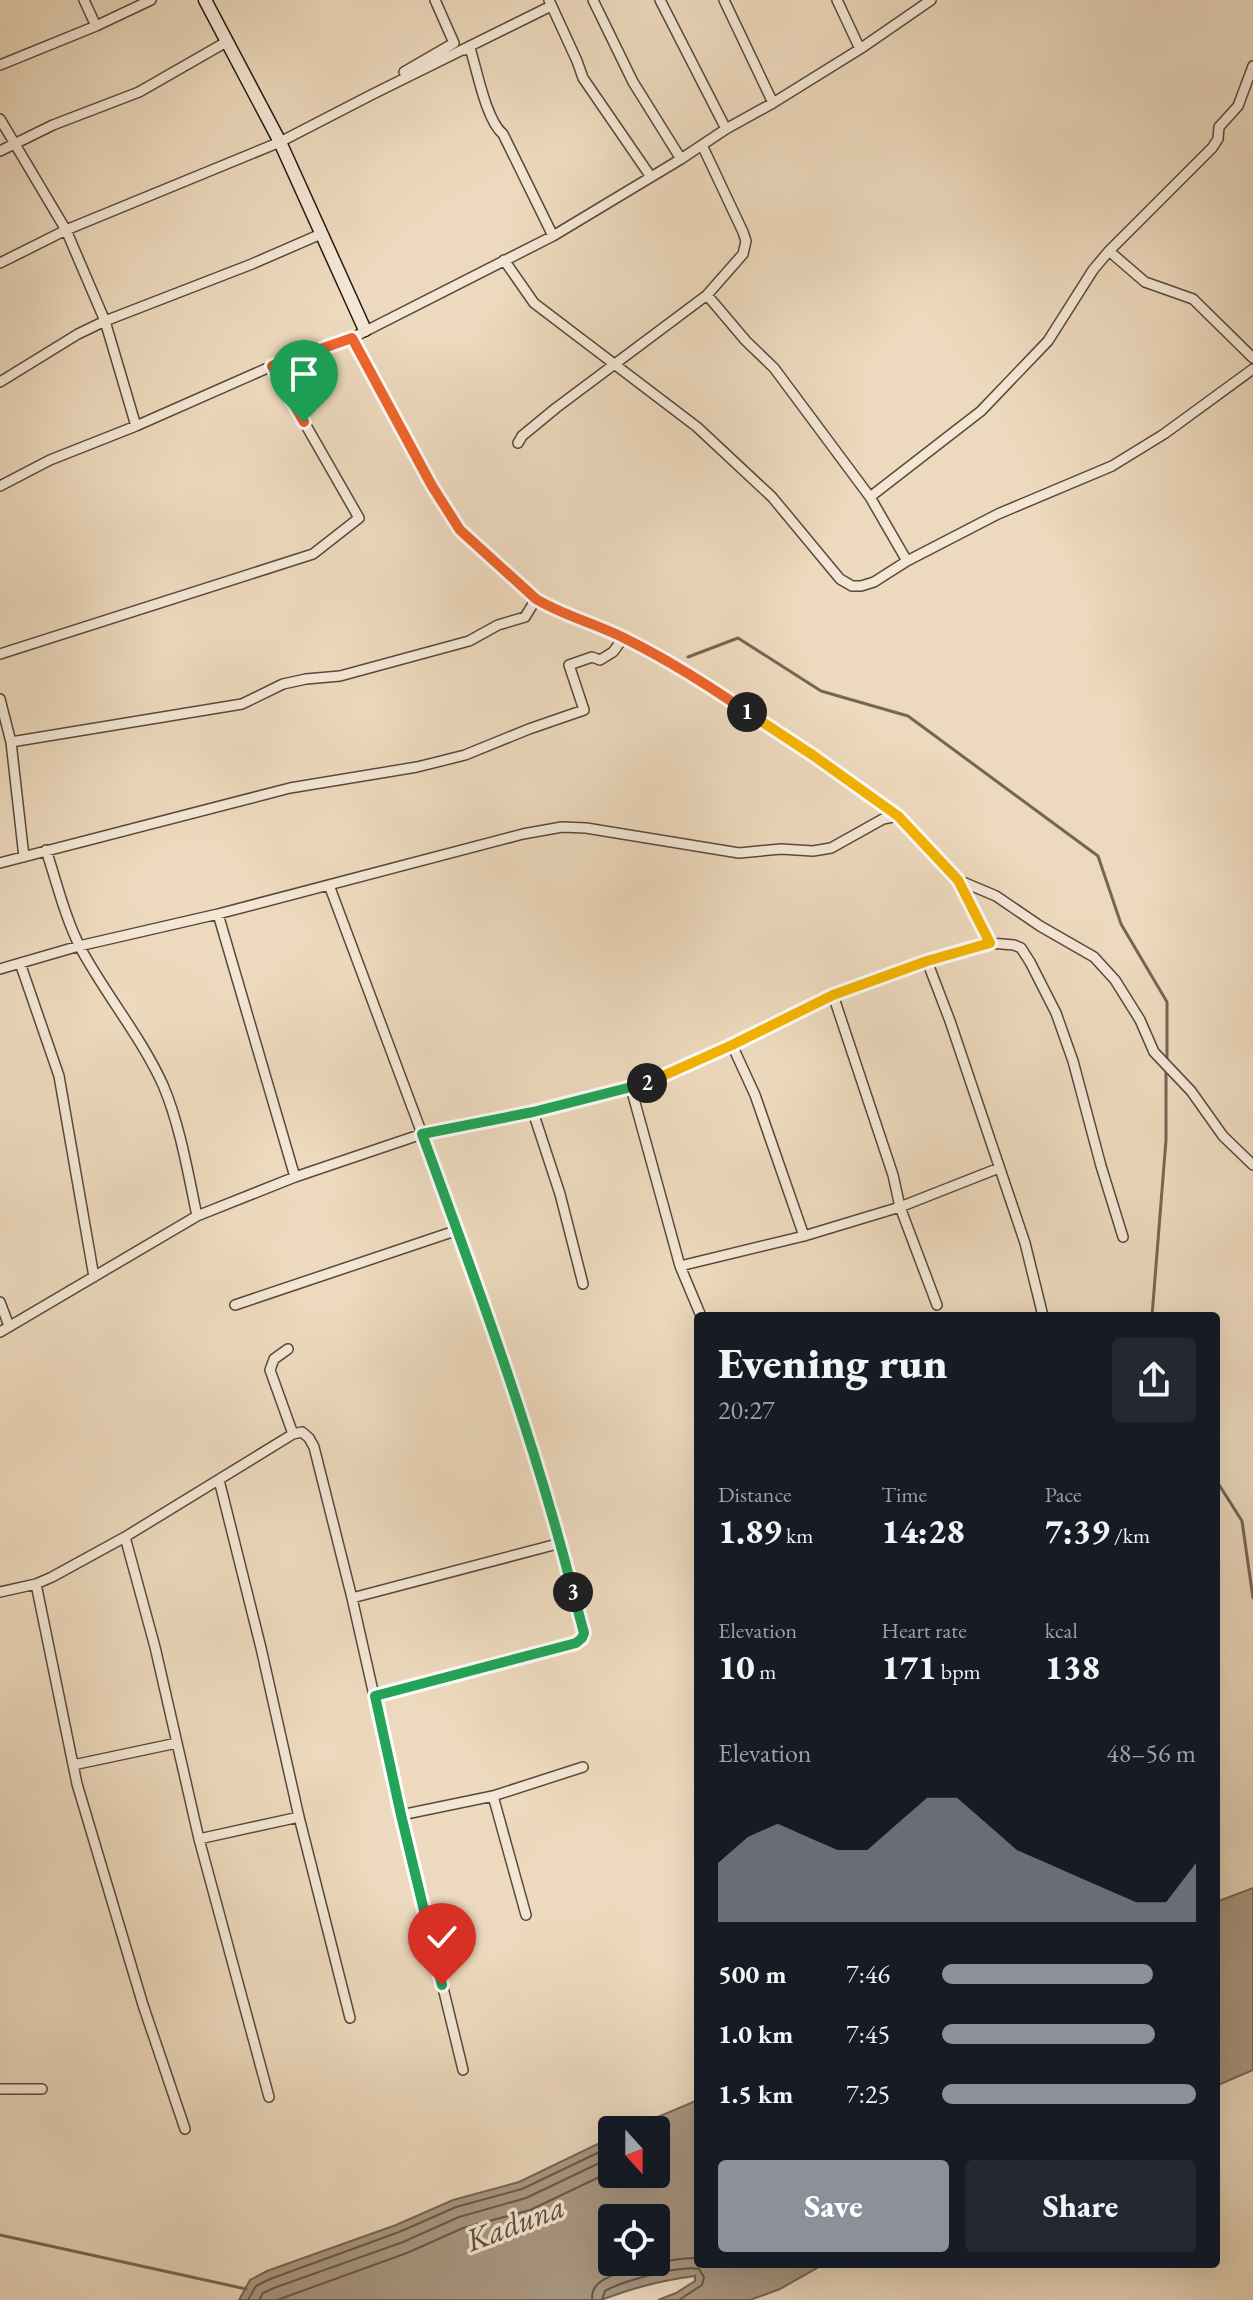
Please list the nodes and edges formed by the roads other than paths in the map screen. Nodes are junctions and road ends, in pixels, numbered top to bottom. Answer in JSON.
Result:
{"nodes":[{"id":1,"x":84,"y":0,"type":"edge"},
{"id":2,"x":151,"y":0,"type":"edge"},
{"id":3,"x":205,"y":0,"type":"edge"},
{"id":4,"x":435,"y":0,"type":"edge"},
{"id":5,"x":593,"y":0,"type":"edge"},
{"id":6,"x":660,"y":0,"type":"edge"},
{"id":7,"x":724,"y":0,"type":"edge"},
{"id":8,"x":837,"y":0,"type":"edge"},
{"id":9,"x":931,"y":0,"type":"edge"},
{"id":10,"x":550,"y":3,"type":"edge"},
{"id":11,"x":96,"y":26,"type":"junction"},
{"id":12,"x":228,"y":41,"type":"junction"},
{"id":13,"x":860,"y":49,"type":"junction"},
{"id":14,"x":0,"y":65,"type":"edge"},
{"id":15,"x":1253,"y":66,"type":"edge"},
{"id":16,"x":373,"y":94,"type":"junction"},
{"id":17,"x":773,"y":103,"type":"junction"},
{"id":18,"x":335,"y":114,"type":"junction"},
{"id":19,"x":0,"y":119,"type":"edge"},
{"id":20,"x":726,"y":129,"type":"junction"},
{"id":21,"x":280,"y":142,"type":"junction"},
{"id":22,"x":16,"y":144,"type":"junction"},
{"id":23,"x":702,"y":145,"type":"junction"},
{"id":24,"x":0,"y":151,"type":"edge"},
{"id":25,"x":681,"y":159,"type":"junction"},
{"id":26,"x":651,"y":177,"type":"junction"},
{"id":27,"x":66,"y":230,"type":"junction"},
{"id":28,"x":321,"y":234,"type":"junction"},
{"id":29,"x":553,"y":236,"type":"junction"},
{"id":30,"x":1109,"y":251,"type":"junction"},
{"id":31,"x":504,"y":260,"type":"junction"},
{"id":32,"x":0,"y":263,"type":"edge"},
{"id":33,"x":707,"y":295,"type":"junction"},
{"id":34,"x":105,"y":321,"type":"junction"},
{"id":35,"x":365,"y":330,"type":"junction"},
{"id":36,"x":352,"y":338,"type":"junction"},
{"id":37,"x":1253,"y":358,"type":"edge"},
{"id":38,"x":615,"y":363,"type":"junction"},
{"id":39,"x":272,"y":366,"type":"junction"},
{"id":40,"x":1253,"y":369,"type":"edge"},
{"id":41,"x":0,"y":382,"type":"edge"},
{"id":42,"x":136,"y":426,"type":"junction"},
{"id":43,"x":518,"y":443,"type":"dead end"},
{"id":44,"x":0,"y":486,"type":"edge"},
{"id":45,"x":870,"y":497,"type":"junction"},
{"id":46,"x":907,"y":561,"type":"junction"},
{"id":47,"x":536,"y":599,"type":"junction"},
{"id":48,"x":624,"y":637,"type":"junction"},
{"id":49,"x":1,"y":652,"type":"edge"},
{"id":50,"x":0,"y":699,"type":"edge"},
{"id":51,"x":11,"y":742,"type":"junction"},
{"id":52,"x":898,"y":816,"type":"junction"},
{"id":53,"x":46,"y":850,"type":"junction"},
{"id":54,"x":24,"y":857,"type":"junction"},
{"id":55,"x":0,"y":863,"type":"edge"},
{"id":56,"x":958,"y":880,"type":"junction"},
{"id":57,"x":329,"y":885,"type":"junction"},
{"id":58,"x":218,"y":914,"type":"junction"},
{"id":59,"x":990,"y":943,"type":"junction"},
{"id":60,"x":79,"y":946,"type":"junction"},
{"id":61,"x":927,"y":961,"type":"junction"},
{"id":62,"x":20,"y":963,"type":"junction"},
{"id":63,"x":0,"y":969,"type":"edge"},
{"id":64,"x":833,"y":995,"type":"junction"},
{"id":65,"x":732,"y":1045,"type":"junction"},
{"id":66,"x":631,"y":1088,"type":"junction"},
{"id":67,"x":533,"y":1112,"type":"junction"},
{"id":68,"x":422,"y":1134,"type":"junction"},
{"id":69,"x":1253,"y":1165,"type":"edge"},
{"id":70,"x":999,"y":1168,"type":"junction"},
{"id":71,"x":295,"y":1177,"type":"junction"},
{"id":72,"x":900,"y":1207,"type":"junction"},
{"id":73,"x":197,"y":1216,"type":"junction"},
{"id":74,"x":458,"y":1230,"type":"junction"},
{"id":75,"x":804,"y":1236,"type":"junction"},
{"id":76,"x":1123,"y":1237,"type":"dead end"},
{"id":77,"x":680,"y":1266,"type":"junction"},
{"id":78,"x":94,"y":1277,"type":"junction"},
{"id":79,"x":583,"y":1284,"type":"dead end"},
{"id":80,"x":0,"y":1302,"type":"edge"},
{"id":81,"x":235,"y":1305,"type":"dead end"},
{"id":82,"x":937,"y":1305,"type":"dead end"},
{"id":83,"x":699,"y":1312,"type":"edge"},
{"id":84,"x":1042,"y":1312,"type":"edge"},
{"id":85,"x":5,"y":1329,"type":"edge"},
{"id":86,"x":288,"y":1349,"type":"dead end"},
{"id":87,"x":293,"y":1434,"type":"junction"},
{"id":88,"x":219,"y":1480,"type":"junction"},
{"id":89,"x":125,"y":1537,"type":"junction"},
{"id":90,"x":561,"y":1543,"type":"junction"},
{"id":91,"x":36,"y":1584,"type":"junction"},
{"id":92,"x":0,"y":1592,"type":"edge"},
{"id":93,"x":352,"y":1598,"type":"junction"},
{"id":94,"x":375,"y":1696,"type":"junction"},
{"id":95,"x":177,"y":1743,"type":"junction"},
{"id":96,"x":73,"y":1765,"type":"junction"},
{"id":97,"x":583,"y":1767,"type":"dead end"},
{"id":98,"x":493,"y":1796,"type":"junction"},
{"id":99,"x":401,"y":1815,"type":"junction"},
{"id":100,"x":299,"y":1817,"type":"junction"},
{"id":101,"x":199,"y":1839,"type":"junction"},
{"id":102,"x":526,"y":1915,"type":"dead end"},
{"id":103,"x":350,"y":2018,"type":"dead end"},
{"id":104,"x":463,"y":2070,"type":"dead end"},
{"id":105,"x":0,"y":2089,"type":"edge"},
{"id":106,"x":42,"y":2089,"type":"dead end"},
{"id":107,"x":269,"y":2097,"type":"dead end"},
{"id":108,"x":185,"y":2129,"type":"dead end"}],
"edges":[{"from":1,"to":11,"type":"street"},
{"from":2,"to":11,"type":"street"},
{"from":3,"to":12,"type":"street"},
{"from":4,"to":18,"type":"street"},
{"from":5,"to":25,"type":"street"},
{"from":6,"to":20,"type":"street"},
{"from":7,"to":17,"type":"street"},
{"from":8,"to":13,"type":"street"},
{"from":9,"to":13,"type":"street"},
{"from":10,"to":16,"type":"street"},
{"from":10,"to":26,"type":"street"},
{"from":11,"to":14,"type":"street"},
{"from":12,"to":21,"type":"street"},
{"from":12,"to":22,"type":"street"},
{"from":13,"to":17,"type":"street"},
{"from":15,"to":30,"type":"street"},
{"from":16,"to":18,"type":"street"},
{"from":16,"to":29,"type":"street"},
{"from":17,"to":20,"type":"street"},
{"from":18,"to":21,"type":"street"},
{"from":19,"to":22,"type":"street"},
{"from":20,"to":23,"type":"street"},
{"from":21,"to":27,"type":"street"},
{"from":21,"to":28,"type":"street"},
{"from":22,"to":24,"type":"street"},
{"from":22,"to":27,"type":"street"},
{"from":23,"to":25,"type":"street"},
{"from":23,"to":33,"type":"street"},
{"from":25,"to":26,"type":"street"},
{"from":26,"to":29,"type":"street"},
{"from":27,"to":32,"type":"street"},
{"from":27,"to":34,"type":"street"},
{"from":28,"to":34,"type":"street"},
{"from":28,"to":35,"type":"street"},
{"from":29,"to":31,"type":"street"},
{"from":30,"to":37,"type":"street"},
{"from":30,"to":45,"type":"street"},
{"from":31,"to":35,"type":"street"},
{"from":31,"to":38,"type":"street"},
{"from":33,"to":38,"type":"street"},
{"from":33,"to":45,"type":"street"},
{"from":34,"to":41,"type":"street"},
{"from":34,"to":42,"type":"street"},
{"from":35,"to":36,"type":"street"},
{"from":36,"to":39,"type":"street"},
{"from":36,"to":47,"type":"street"},
{"from":38,"to":43,"type":"street"},
{"from":38,"to":46,"type":"street"},
{"from":39,"to":42,"type":"street"},
{"from":39,"to":49,"type":"street"},
{"from":40,"to":46,"type":"street"},
{"from":42,"to":44,"type":"street"},
{"from":45,"to":46,"type":"street"},
{"from":47,"to":48,"type":"street"},
{"from":47,"to":51,"type":"street"},
{"from":48,"to":52,"type":"street"},
{"from":48,"to":53,"type":"street"},
{"from":50,"to":51,"type":"street"},
{"from":51,"to":54,"type":"street"},
{"from":52,"to":56,"type":"street"},
{"from":52,"to":57,"type":"street"},
{"from":53,"to":54,"type":"street"},
{"from":53,"to":60,"type":"street"},
{"from":54,"to":55,"type":"street"},
{"from":56,"to":59,"type":"street"},
{"from":56,"to":69,"type":"street"},
{"from":57,"to":58,"type":"street"},
{"from":57,"to":68,"type":"street"},
{"from":58,"to":60,"type":"street"},
{"from":58,"to":71,"type":"street"},
{"from":59,"to":61,"type":"street"},
{"from":59,"to":76,"type":"street"},
{"from":60,"to":62,"type":"street"},
{"from":60,"to":73,"type":"street"},
{"from":61,"to":64,"type":"street"},
{"from":61,"to":70,"type":"street"},
{"from":62,"to":63,"type":"street"},
{"from":62,"to":78,"type":"street"},
{"from":64,"to":65,"type":"street"},
{"from":64,"to":72,"type":"street"},
{"from":65,"to":66,"type":"street"},
{"from":65,"to":75,"type":"street"},
{"from":66,"to":67,"type":"street"},
{"from":66,"to":77,"type":"street"},
{"from":67,"to":68,"type":"street"},
{"from":67,"to":79,"type":"street"},
{"from":68,"to":71,"type":"street"},
{"from":68,"to":74,"type":"street"},
{"from":70,"to":72,"type":"street"},
{"from":70,"to":84,"type":"street"},
{"from":71,"to":73,"type":"street"},
{"from":72,"to":75,"type":"street"},
{"from":72,"to":82,"type":"street"},
{"from":73,"to":78,"type":"street"},
{"from":74,"to":81,"type":"street"},
{"from":74,"to":90,"type":"street"},
{"from":75,"to":77,"type":"street"},
{"from":77,"to":83,"type":"street"},
{"from":78,"to":85,"type":"street"},
{"from":80,"to":85,"type":"street"},
{"from":86,"to":87,"type":"street"},
{"from":87,"to":88,"type":"street"},
{"from":87,"to":93,"type":"street"},
{"from":88,"to":89,"type":"street"},
{"from":88,"to":100,"type":"street"},
{"from":89,"to":91,"type":"street"},
{"from":89,"to":95,"type":"street"},
{"from":90,"to":93,"type":"street"},
{"from":90,"to":94,"type":"street"},
{"from":91,"to":92,"type":"street"},
{"from":91,"to":96,"type":"street"},
{"from":93,"to":94,"type":"street"},
{"from":94,"to":99,"type":"street"},
{"from":95,"to":96,"type":"street"},
{"from":95,"to":101,"type":"street"},
{"from":96,"to":108,"type":"street"},
{"from":97,"to":98,"type":"street"},
{"from":98,"to":99,"type":"street"},
{"from":98,"to":102,"type":"street"},
{"from":99,"to":104,"type":"street"},
{"from":100,"to":101,"type":"street"},
{"from":100,"to":103,"type":"street"},
{"from":101,"to":107,"type":"street"},
{"from":105,"to":106,"type":"street"}]}
